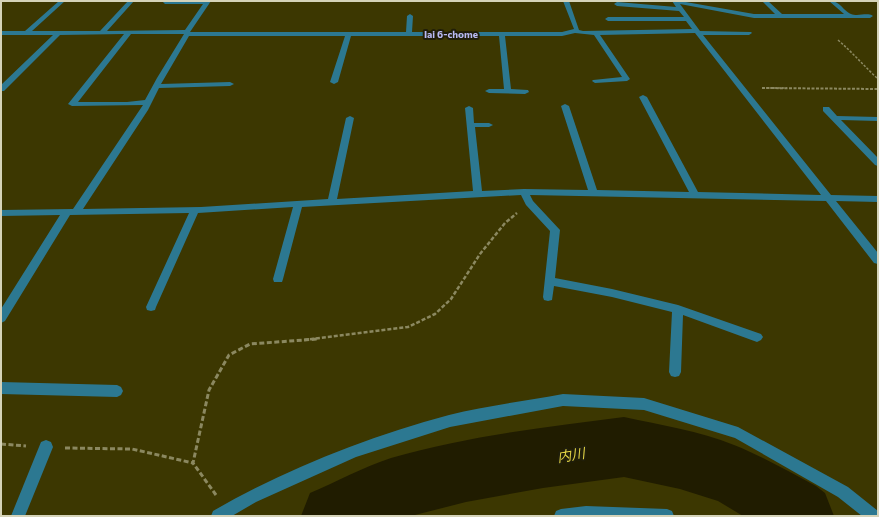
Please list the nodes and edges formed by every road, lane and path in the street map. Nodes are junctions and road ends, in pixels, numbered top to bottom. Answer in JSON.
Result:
{"nodes":[{"id":1,"x":62,"y":1,"type":"edge"},
{"id":2,"x":131,"y":1,"type":"edge"},
{"id":3,"x":165,"y":1,"type":"edge"},
{"id":4,"x":566,"y":1,"type":"edge"},
{"id":5,"x":765,"y":1,"type":"edge"},
{"id":6,"x":832,"y":1,"type":"edge"},
{"id":7,"x":208,"y":2,"type":"edge"},
{"id":8,"x":617,"y":4,"type":"dead end"},
{"id":9,"x":677,"y":4,"type":"edge"},
{"id":10,"x":410,"y":16,"type":"dead end"},
{"id":11,"x":780,"y":16,"type":"junction"},
{"id":12,"x":850,"y":16,"type":"junction"},
{"id":13,"x":870,"y":16,"type":"dead end"},
{"id":14,"x":608,"y":18,"type":"dead end"},
{"id":15,"x":687,"y":19,"type":"junction"},
{"id":16,"x":575,"y":31,"type":"junction"},
{"id":17,"x":102,"y":32,"type":"junction"},
{"id":18,"x":129,"y":32,"type":"junction"},
{"id":19,"x":697,"y":32,"type":"junction"},
{"id":20,"x":1,"y":33,"type":"edge"},
{"id":21,"x":26,"y":33,"type":"junction"},
{"id":22,"x":58,"y":33,"type":"junction"},
{"id":23,"x":187,"y":33,"type":"junction"},
{"id":24,"x":596,"y":33,"type":"junction"},
{"id":25,"x":749,"y":33,"type":"dead end"},
{"id":26,"x":348,"y":35,"type":"junction"},
{"id":27,"x":409,"y":35,"type":"junction"},
{"id":28,"x":502,"y":35,"type":"junction"},
{"id":29,"x":838,"y":40,"type":"dead end"},
{"id":30,"x":878,"y":79,"type":"edge"},
{"id":31,"x":595,"y":81,"type":"dead end"},
{"id":32,"x":334,"y":82,"type":"dead end"},
{"id":33,"x":230,"y":84,"type":"dead end"},
{"id":34,"x":156,"y":86,"type":"junction"},
{"id":35,"x":1,"y":88,"type":"edge"},
{"id":36,"x":742,"y":88,"type":"junction"},
{"id":37,"x":878,"y":89,"type":"edge"},
{"id":38,"x":488,"y":92,"type":"dead end"},
{"id":39,"x":508,"y":92,"type":"junction"},
{"id":40,"x":525,"y":92,"type":"dead end"},
{"id":41,"x":643,"y":97,"type":"dead end"},
{"id":42,"x":148,"y":102,"type":"junction"},
{"id":43,"x":565,"y":106,"type":"dead end"},
{"id":44,"x":469,"y":108,"type":"dead end"},
{"id":45,"x":826,"y":109,"type":"dead end"},
{"id":46,"x":350,"y":118,"type":"dead end"},
{"id":47,"x":835,"y":118,"type":"junction"},
{"id":48,"x":878,"y":119,"type":"edge"},
{"id":49,"x":471,"y":125,"type":"junction"},
{"id":50,"x":489,"y":125,"type":"dead end"},
{"id":51,"x":878,"y":163,"type":"edge"},
{"id":52,"x":524,"y":192,"type":"junction"},
{"id":53,"x":593,"y":193,"type":"junction"},
{"id":54,"x":478,"y":194,"type":"junction"},
{"id":55,"x":695,"y":195,"type":"junction"},
{"id":56,"x":830,"y":199,"type":"junction"},
{"id":57,"x":878,"y":199,"type":"edge"},
{"id":58,"x":332,"y":202,"type":"junction"},
{"id":59,"x":298,"y":204,"type":"junction"},
{"id":60,"x":532,"y":206,"type":"junction"},
{"id":61,"x":195,"y":210,"type":"junction"},
{"id":62,"x":71,"y":212,"type":"junction"},
{"id":63,"x":1,"y":213,"type":"edge"},
{"id":64,"x":878,"y":260,"type":"edge"},
{"id":65,"x":278,"y":279,"type":"dead end"},
{"id":66,"x":551,"y":281,"type":"junction"},
{"id":67,"x":548,"y":297,"type":"dead end"},
{"id":68,"x":5,"y":304,"type":"edge"},
{"id":69,"x":151,"y":307,"type":"dead end"},
{"id":70,"x":678,"y":309,"type":"junction"},
{"id":71,"x":1,"y":318,"type":"edge"},
{"id":72,"x":757,"y":337,"type":"dead end"},
{"id":73,"x":675,"y":372,"type":"dead end"},
{"id":74,"x":1,"y":388,"type":"edge"},
{"id":75,"x":117,"y":391,"type":"dead end"},
{"id":76,"x":1,"y":444,"type":"edge"},
{"id":77,"x":46,"y":448,"type":"junction"},
{"id":78,"x":193,"y":463,"type":"junction"},
{"id":79,"x":223,"y":513,"type":"edge"},
{"id":80,"x":18,"y":516,"type":"edge"},
{"id":81,"x":560,"y":516,"type":"edge"},
{"id":82,"x":667,"y":516,"type":"edge"},
{"id":83,"x":873,"y":516,"type":"edge"}],
"edges":[{"from":1,"to":21,"type":"street"},
{"from":2,"to":17,"type":"street"},
{"from":3,"to":7,"type":"street"},
{"from":4,"to":16,"type":"street"},
{"from":5,"to":11,"type":"street"},
{"from":6,"to":12,"type":"street"},
{"from":7,"to":23,"type":"street"},
{"from":8,"to":9,"type":"street"},
{"from":9,"to":11,"type":"street"},
{"from":9,"to":15,"type":"street"},
{"from":10,"to":27,"type":"street"},
{"from":11,"to":12,"type":"street"},
{"from":12,"to":13,"type":"street"},
{"from":14,"to":15,"type":"street"},
{"from":15,"to":19,"type":"street"},
{"from":16,"to":24,"type":"street"},
{"from":16,"to":28,"type":"street"},
{"from":17,"to":18,"type":"street"},
{"from":17,"to":22,"type":"street"},
{"from":18,"to":23,"type":"street"},
{"from":18,"to":42,"type":"street"},
{"from":19,"to":24,"type":"street"},
{"from":19,"to":25,"type":"street"},
{"from":19,"to":36,"type":"street"},
{"from":20,"to":21,"type":"street"},
{"from":21,"to":22,"type":"street"},
{"from":22,"to":35,"type":"street"},
{"from":23,"to":26,"type":"street"},
{"from":23,"to":34,"type":"street"},
{"from":24,"to":31,"type":"street"},
{"from":26,"to":27,"type":"street"},
{"from":26,"to":32,"type":"street"},
{"from":27,"to":28,"type":"street"},
{"from":28,"to":39,"type":"street"},
{"from":29,"to":30,"type":"path"},
{"from":33,"to":34,"type":"street"},
{"from":34,"to":42,"type":"street"},
{"from":36,"to":37,"type":"path"},
{"from":36,"to":56,"type":"street"},
{"from":38,"to":39,"type":"street"},
{"from":39,"to":40,"type":"street"},
{"from":41,"to":55,"type":"street"},
{"from":42,"to":62,"type":"street"},
{"from":43,"to":53,"type":"street"},
{"from":44,"to":49,"type":"street"},
{"from":45,"to":47,"type":"street"},
{"from":46,"to":58,"type":"street"},
{"from":47,"to":48,"type":"street"},
{"from":47,"to":51,"type":"street"},
{"from":49,"to":50,"type":"street"},
{"from":49,"to":54,"type":"street"},
{"from":52,"to":53,"type":"street"},
{"from":52,"to":54,"type":"street"},
{"from":52,"to":60,"type":"street"},
{"from":53,"to":55,"type":"street"},
{"from":54,"to":58,"type":"street"},
{"from":55,"to":56,"type":"street"},
{"from":56,"to":57,"type":"street"},
{"from":56,"to":64,"type":"street"},
{"from":58,"to":59,"type":"street"},
{"from":59,"to":61,"type":"street"},
{"from":59,"to":65,"type":"street"},
{"from":60,"to":66,"type":"street"},
{"from":60,"to":78,"type":"path"},
{"from":61,"to":62,"type":"street"},
{"from":61,"to":69,"type":"street"},
{"from":62,"to":63,"type":"street"},
{"from":62,"to":68,"type":"street"},
{"from":66,"to":67,"type":"street"},
{"from":66,"to":70,"type":"street"},
{"from":68,"to":71,"type":"street"},
{"from":70,"to":72,"type":"street"},
{"from":70,"to":73,"type":"street"},
{"from":74,"to":75,"type":"street"},
{"from":76,"to":77,"type":"path"},
{"from":77,"to":78,"type":"path"},
{"from":77,"to":80,"type":"street"},
{"from":78,"to":79,"type":"path"},
{"from":79,"to":83,"type":"street"},
{"from":81,"to":82,"type":"street"}]}
